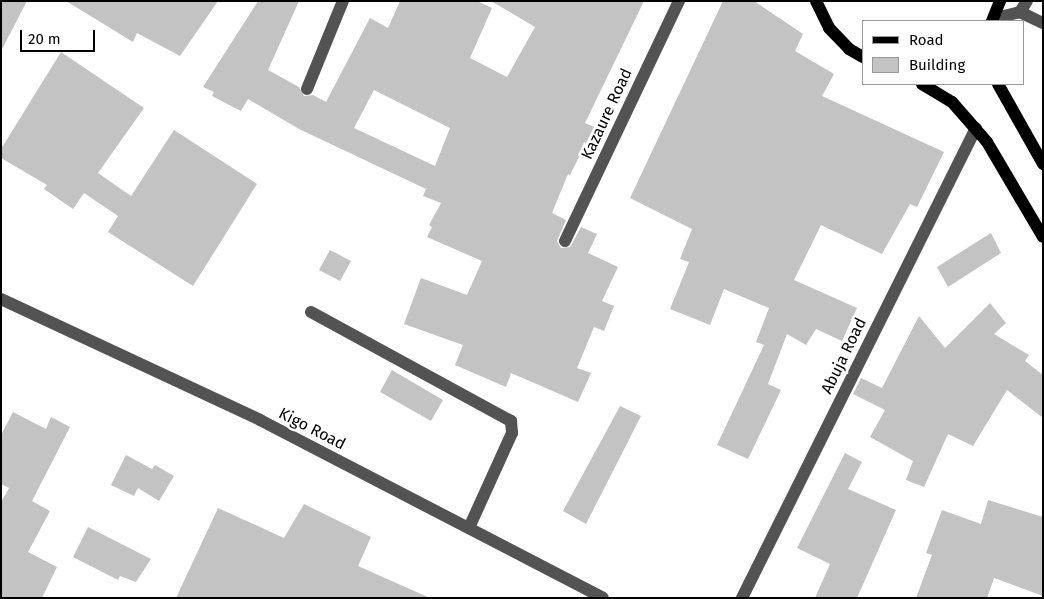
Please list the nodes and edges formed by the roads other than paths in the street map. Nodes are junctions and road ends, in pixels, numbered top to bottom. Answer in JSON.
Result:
{"nodes":[{"id":1,"x":343,"y":1,"type":"edge"},
{"id":2,"x":679,"y":1,"type":"edge"},
{"id":3,"x":1000,"y":1,"type":"edge"},
{"id":4,"x":1028,"y":1,"type":"edge"},
{"id":5,"x":816,"y":2,"type":"edge"},
{"id":6,"x":1020,"y":12,"type":"junction"},
{"id":7,"x":994,"y":20,"type":"edge"},
{"id":8,"x":1043,"y":24,"type":"edge"},
{"id":9,"x":862,"y":56,"type":"edge"},
{"id":10,"x":924,"y":85,"type":"edge"},
{"id":11,"x":999,"y":85,"type":"edge"},
{"id":12,"x":307,"y":89,"type":"dead end"},
{"id":13,"x":976,"y":128,"type":"junction"},
{"id":14,"x":1043,"y":164,"type":"edge"},
{"id":15,"x":1043,"y":237,"type":"edge"},
{"id":16,"x":565,"y":241,"type":"dead end"},
{"id":17,"x":1,"y":299,"type":"edge"},
{"id":18,"x":311,"y":312,"type":"dead end"},
{"id":19,"x":469,"y":528,"type":"junction"},
{"id":20,"x":603,"y":598,"type":"edge"},
{"id":21,"x":742,"y":598,"type":"edge"}],
"edges":[{"from":1,"to":12,"type":"street"},
{"from":2,"to":16,"type":"street","name":"Kazaure Road"},
{"from":3,"to":7,"type":"main road"},
{"from":4,"to":6,"type":"street"},
{"from":5,"to":9,"type":"main road"},
{"from":6,"to":7,"type":"street"},
{"from":6,"to":8,"type":"street"},
{"from":10,"to":13,"type":"main road"},
{"from":11,"to":14,"type":"main road"},
{"from":13,"to":15,"type":"main road"},
{"from":13,"to":21,"type":"street","name":"Abuja Road"},
{"from":17,"to":19,"type":"street","name":"Kigo Road"},
{"from":18,"to":19,"type":"street"},
{"from":19,"to":20,"type":"street","name":"Kigo Road"}]}
